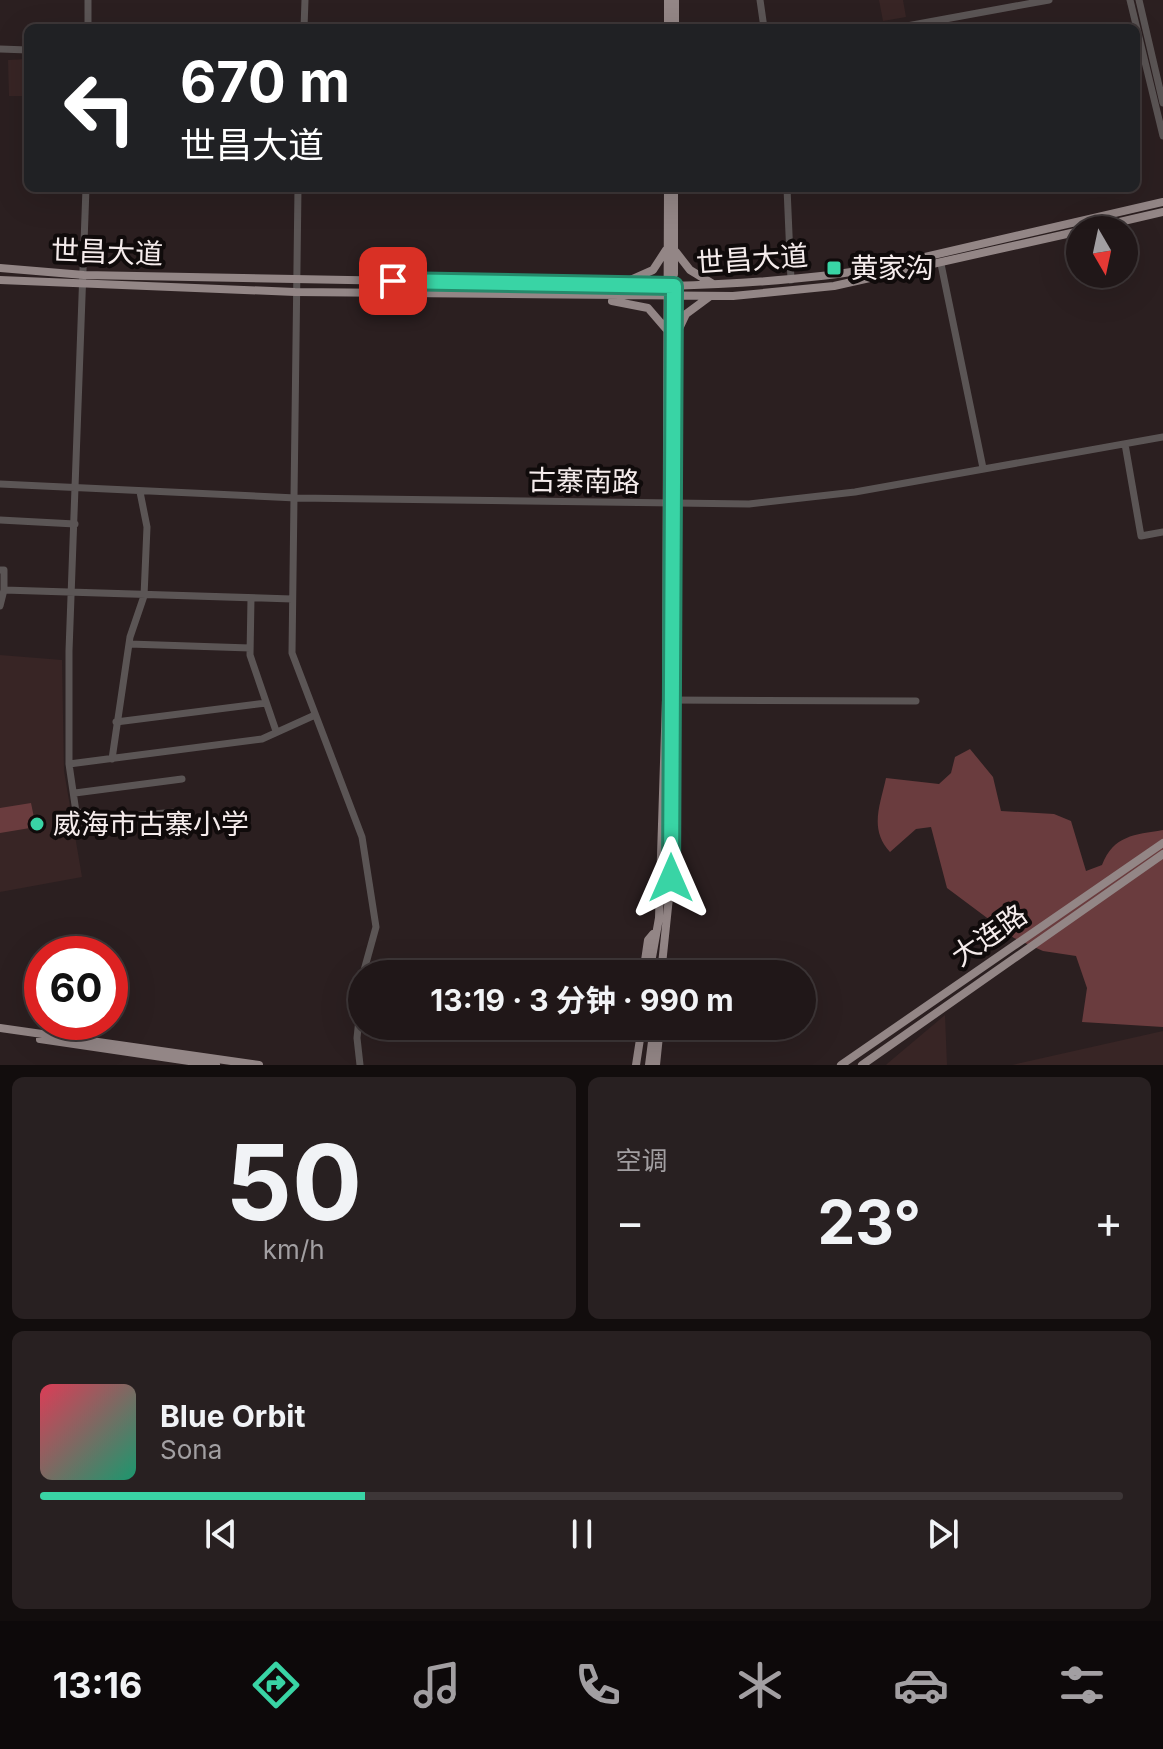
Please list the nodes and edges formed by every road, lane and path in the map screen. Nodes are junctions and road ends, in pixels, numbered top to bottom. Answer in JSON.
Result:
{"nodes":[{"id":1,"x":88,"y":0,"type":"edge"},
{"id":2,"x":305,"y":0,"type":"edge"},
{"id":3,"x":668,"y":0,"type":"edge"},
{"id":4,"x":675,"y":0,"type":"edge"},
{"id":5,"x":760,"y":0,"type":"edge"},
{"id":6,"x":1049,"y":0,"type":"edge"},
{"id":7,"x":1130,"y":0,"type":"edge"},
{"id":8,"x":1139,"y":0,"type":"edge"},
{"id":9,"x":88,"y":24,"type":"edge"},
{"id":10,"x":304,"y":24,"type":"edge"},
{"id":11,"x":668,"y":24,"type":"edge"},
{"id":12,"x":675,"y":24,"type":"edge"},
{"id":13,"x":763,"y":24,"type":"edge"},
{"id":14,"x":918,"y":24,"type":"edge"},
{"id":15,"x":1136,"y":24,"type":"edge"},
{"id":16,"x":1140,"y":41,"type":"edge"},
{"id":17,"x":0,"y":49,"type":"edge"},
{"id":18,"x":24,"y":50,"type":"edge"},
{"id":19,"x":1163,"y":103,"type":"edge"},
{"id":20,"x":1163,"y":136,"type":"edge"},
{"id":21,"x":86,"y":192,"type":"edge"},
{"id":22,"x":298,"y":192,"type":"edge"},
{"id":23,"x":668,"y":192,"type":"edge"},
{"id":24,"x":674,"y":192,"type":"edge"},
{"id":25,"x":787,"y":192,"type":"edge"},
{"id":26,"x":1163,"y":202,"type":"edge"},
{"id":27,"x":1163,"y":212,"type":"edge"},
{"id":28,"x":1138,"y":218,"type":"edge"},
{"id":29,"x":1066,"y":235,"type":"edge"},
{"id":30,"x":671,"y":247,"type":"junction"},
{"id":31,"x":941,"y":264,"type":"junction"},
{"id":32,"x":0,"y":268,"type":"edge"},
{"id":33,"x":84,"y":275,"type":"junction"},
{"id":34,"x":295,"y":279,"type":"junction"},
{"id":35,"x":0,"y":280,"type":"edge"},
{"id":36,"x":791,"y":280,"type":"junction"},
{"id":37,"x":615,"y":285,"type":"junction"},
{"id":38,"x":713,"y":285,"type":"junction"},
{"id":39,"x":84,"y":286,"type":"junction"},
{"id":40,"x":672,"y":286,"type":"junction"},
{"id":41,"x":295,"y":292,"type":"junction"},
{"id":42,"x":600,"y":297,"type":"junction"},
{"id":43,"x":709,"y":297,"type":"junction"},
{"id":44,"x":672,"y":298,"type":"junction"},
{"id":45,"x":668,"y":332,"type":"junction"},
{"id":46,"x":674,"y":341,"type":"junction"},
{"id":47,"x":1163,"y":437,"type":"edge"},
{"id":48,"x":1125,"y":444,"type":"junction"},
{"id":49,"x":983,"y":468,"type":"junction"},
{"id":50,"x":0,"y":484,"type":"edge"},
{"id":51,"x":77,"y":488,"type":"junction"},
{"id":52,"x":140,"y":492,"type":"junction"},
{"id":53,"x":296,"y":498,"type":"junction"},
{"id":54,"x":670,"y":504,"type":"junction"},
{"id":55,"x":0,"y":520,"type":"edge"},
{"id":56,"x":75,"y":524,"type":"junction"},
{"id":57,"x":1163,"y":532,"type":"edge"},
{"id":58,"x":0,"y":570,"type":"edge"},
{"id":59,"x":4,"y":590,"type":"junction"},
{"id":60,"x":72,"y":593,"type":"junction"},
{"id":61,"x":144,"y":596,"type":"junction"},
{"id":62,"x":251,"y":598,"type":"junction"},
{"id":63,"x":292,"y":599,"type":"junction"},
{"id":64,"x":0,"y":606,"type":"edge"},
{"id":65,"x":129,"y":644,"type":"junction"},
{"id":66,"x":250,"y":648,"type":"junction"},
{"id":67,"x":668,"y":700,"type":"junction"},
{"id":68,"x":916,"y":701,"type":"dead end"},
{"id":69,"x":266,"y":703,"type":"junction"},
{"id":70,"x":315,"y":715,"type":"junction"},
{"id":71,"x":116,"y":722,"type":"junction"},
{"id":72,"x":276,"y":731,"type":"junction"},
{"id":73,"x":112,"y":759,"type":"junction"},
{"id":74,"x":69,"y":764,"type":"junction"},
{"id":75,"x":182,"y":779,"type":"dead end"},
{"id":76,"x":75,"y":793,"type":"junction"},
{"id":77,"x":176,"y":812,"type":"dead end"},
{"id":78,"x":1163,"y":843,"type":"edge"},
{"id":79,"x":1163,"y":854,"type":"edge"},
{"id":80,"x":367,"y":960,"type":"edge"},
{"id":81,"x":649,"y":960,"type":"edge"},
{"id":82,"x":665,"y":960,"type":"edge"},
{"id":83,"x":0,"y":1031,"type":"edge"},
{"id":84,"x":357,"y":1040,"type":"edge"},
{"id":85,"x":637,"y":1040,"type":"edge"},
{"id":86,"x":654,"y":1040,"type":"edge"},
{"id":87,"x":657,"y":1040,"type":"edge"},
{"id":88,"x":216,"y":1065,"type":"edge"},
{"id":89,"x":259,"y":1065,"type":"edge"},
{"id":90,"x":360,"y":1065,"type":"edge"},
{"id":91,"x":633,"y":1065,"type":"edge"},
{"id":92,"x":649,"y":1065,"type":"edge"},
{"id":93,"x":656,"y":1065,"type":"edge"},
{"id":94,"x":841,"y":1065,"type":"edge"},
{"id":95,"x":862,"y":1065,"type":"edge"}],
"edges":[{"from":1,"to":9,"type":"street"},
{"from":2,"to":10,"type":"street"},
{"from":3,"to":11,"type":"main road"},
{"from":4,"to":12,"type":"main road"},
{"from":5,"to":13,"type":"street"},
{"from":6,"to":14,"type":"street"},
{"from":7,"to":15,"type":"street"},
{"from":8,"to":19,"type":"street"},
{"from":16,"to":20,"type":"street"},
{"from":17,"to":18,"type":"street"},
{"from":21,"to":33,"type":"street"},
{"from":22,"to":34,"type":"street"},
{"from":23,"to":30,"type":"main road"},
{"from":24,"to":30,"type":"main road"},
{"from":25,"to":36,"type":"street"},
{"from":26,"to":36,"type":"main road","name":"世昌大道"},
{"from":27,"to":28,"type":"main road","name":"世昌大道"},
{"from":29,"to":31,"type":"main road","name":"世昌大道"},
{"from":30,"to":37,"type":"main road"},
{"from":30,"to":38,"type":"main road"},
{"from":30,"to":40,"type":"main road"},
{"from":31,"to":43,"type":"main road","name":"世昌大道"},
{"from":31,"to":49,"type":"street"},
{"from":32,"to":33,"type":"main road","name":"世昌大道"},
{"from":33,"to":34,"type":"main road","name":"世昌大道"},
{"from":33,"to":39,"type":"street"},
{"from":34,"to":37,"type":"main road","name":"世昌大道"},
{"from":34,"to":41,"type":"street"},
{"from":35,"to":39,"type":"main road","name":"世昌大道"},
{"from":36,"to":38,"type":"main road","name":"世昌大道"},
{"from":37,"to":40,"type":"main road","name":"世昌大道"},
{"from":38,"to":40,"type":"main road","name":"世昌大道"},
{"from":39,"to":41,"type":"main road","name":"世昌大道"},
{"from":39,"to":51,"type":"street"},
{"from":40,"to":44,"type":"main road"},
{"from":41,"to":42,"type":"main road","name":"世昌大道"},
{"from":41,"to":53,"type":"street"},
{"from":42,"to":44,"type":"main road","name":"世昌大道"},
{"from":42,"to":45,"type":"main road"},
{"from":43,"to":44,"type":"main road","name":"世昌大道"},
{"from":43,"to":46,"type":"main road"},
{"from":44,"to":45,"type":"main road"},
{"from":44,"to":46,"type":"main road"},
{"from":45,"to":54,"type":"main road"},
{"from":46,"to":54,"type":"main road"},
{"from":47,"to":48,"type":"street","name":"古寨南路"},
{"from":48,"to":49,"type":"street","name":"古寨南路"},
{"from":48,"to":57,"type":"street"},
{"from":49,"to":54,"type":"street","name":"古寨南路"},
{"from":50,"to":51,"type":"street","name":"古寨南路"},
{"from":51,"to":52,"type":"street","name":"古寨南路"},
{"from":51,"to":56,"type":"street"},
{"from":52,"to":53,"type":"street","name":"古寨南路"},
{"from":52,"to":61,"type":"street"},
{"from":53,"to":54,"type":"street","name":"古寨南路"},
{"from":53,"to":63,"type":"street"},
{"from":54,"to":67,"type":"main road"},
{"from":55,"to":56,"type":"street"},
{"from":56,"to":60,"type":"street"},
{"from":58,"to":59,"type":"street"},
{"from":59,"to":60,"type":"street"},
{"from":59,"to":64,"type":"street"},
{"from":60,"to":61,"type":"street"},
{"from":60,"to":74,"type":"street"},
{"from":61,"to":62,"type":"street"},
{"from":61,"to":65,"type":"street"},
{"from":62,"to":63,"type":"street"},
{"from":62,"to":66,"type":"street"},
{"from":63,"to":70,"type":"street"},
{"from":65,"to":66,"type":"street"},
{"from":65,"to":71,"type":"street"},
{"from":66,"to":69,"type":"street"},
{"from":67,"to":68,"type":"street"},
{"from":67,"to":81,"type":"main road"},
{"from":67,"to":82,"type":"main road"},
{"from":69,"to":71,"type":"street"},
{"from":69,"to":72,"type":"street"},
{"from":70,"to":72,"type":"street"},
{"from":70,"to":80,"type":"street"},
{"from":71,"to":73,"type":"street"},
{"from":72,"to":73,"type":"street"},
{"from":73,"to":74,"type":"street"},
{"from":74,"to":76,"type":"street"},
{"from":75,"to":76,"type":"street"},
{"from":76,"to":77,"type":"street"},
{"from":78,"to":94,"type":"main road","name":"大连路"},
{"from":79,"to":95,"type":"main road","name":"大连路"},
{"from":83,"to":88,"type":"main road"},
{"from":83,"to":89,"type":"main road"},
{"from":84,"to":90,"type":"street"},
{"from":85,"to":91,"type":"main road"},
{"from":86,"to":92,"type":"main road"},
{"from":87,"to":93,"type":"main road"}]}
